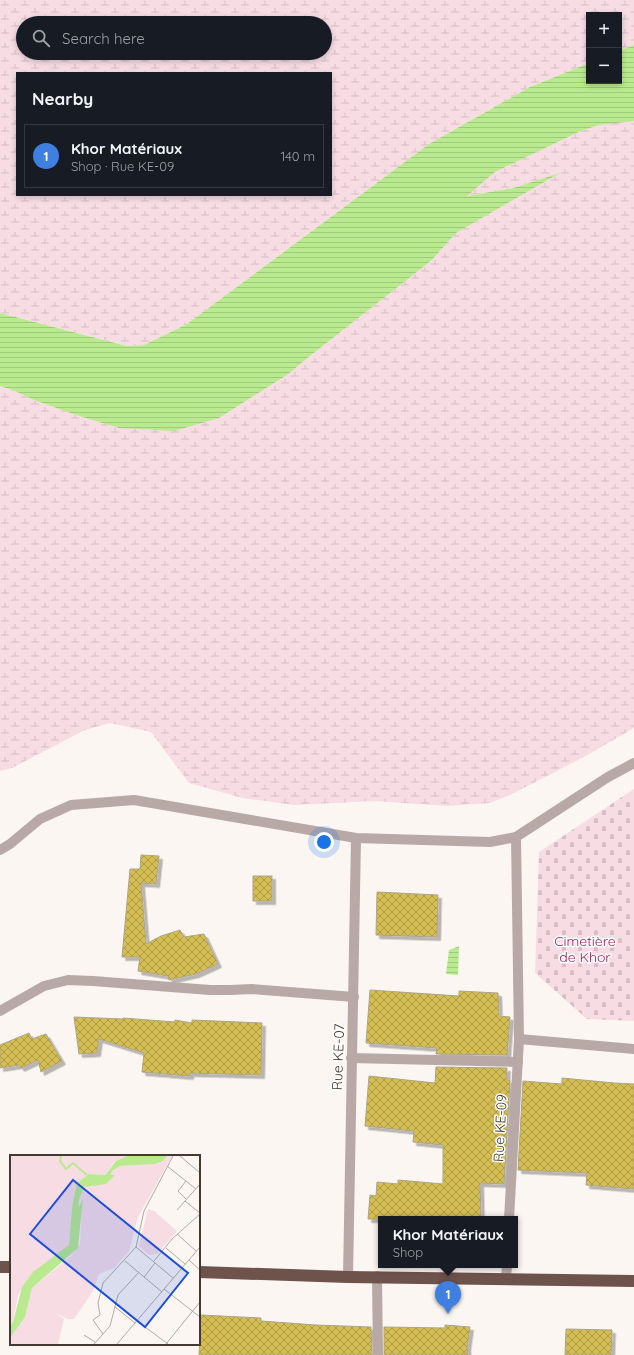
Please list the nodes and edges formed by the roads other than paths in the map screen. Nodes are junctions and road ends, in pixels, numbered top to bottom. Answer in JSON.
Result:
{"nodes":[{"id":1,"x":634,"y":762,"type":"edge"},
{"id":2,"x":516,"y":837,"type":"junction"},
{"id":3,"x":356,"y":838,"type":"junction"},
{"id":4,"x":0,"y":850,"type":"edge"},
{"id":5,"x":354,"y":997,"type":"junction"},
{"id":6,"x":0,"y":1011,"type":"edge"},
{"id":7,"x":519,"y":1039,"type":"junction"},
{"id":8,"x":634,"y":1049,"type":"edge"},
{"id":9,"x":351,"y":1058,"type":"junction"},
{"id":10,"x":518,"y":1062,"type":"junction"},
{"id":11,"x":510,"y":1216,"type":"edge"},
{"id":12,"x":507,"y":1268,"type":"edge"},
{"id":13,"x":200,"y":1272,"type":"edge"},
{"id":14,"x":377,"y":1276,"type":"junction"},
{"id":15,"x":348,"y":1277,"type":"junction"},
{"id":16,"x":506,"y":1278,"type":"junction"},
{"id":17,"x":634,"y":1280,"type":"edge"},
{"id":18,"x":378,"y":1355,"type":"edge"}],
"edges":[{"from":1,"to":2,"type":"street"},
{"from":2,"to":3,"type":"street"},
{"from":2,"to":7,"type":"street","name":"Rue KE-09"},
{"from":3,"to":4,"type":"street"},
{"from":3,"to":5,"type":"street","name":"Rue KE-07"},
{"from":5,"to":6,"type":"street"},
{"from":5,"to":9,"type":"street","name":"Rue KE-07"},
{"from":7,"to":8,"type":"street"},
{"from":7,"to":10,"type":"street","name":"Rue KE-09"},
{"from":9,"to":10,"type":"street"},
{"from":9,"to":15,"type":"street","name":"Rue KE-07"},
{"from":10,"to":11,"type":"street","name":"Rue KE-09"},
{"from":12,"to":16,"type":"street"},
{"from":13,"to":15,"type":"highway"},
{"from":14,"to":15,"type":"highway"},
{"from":14,"to":16,"type":"highway"},
{"from":14,"to":18,"type":"street"},
{"from":16,"to":17,"type":"highway"}]}
